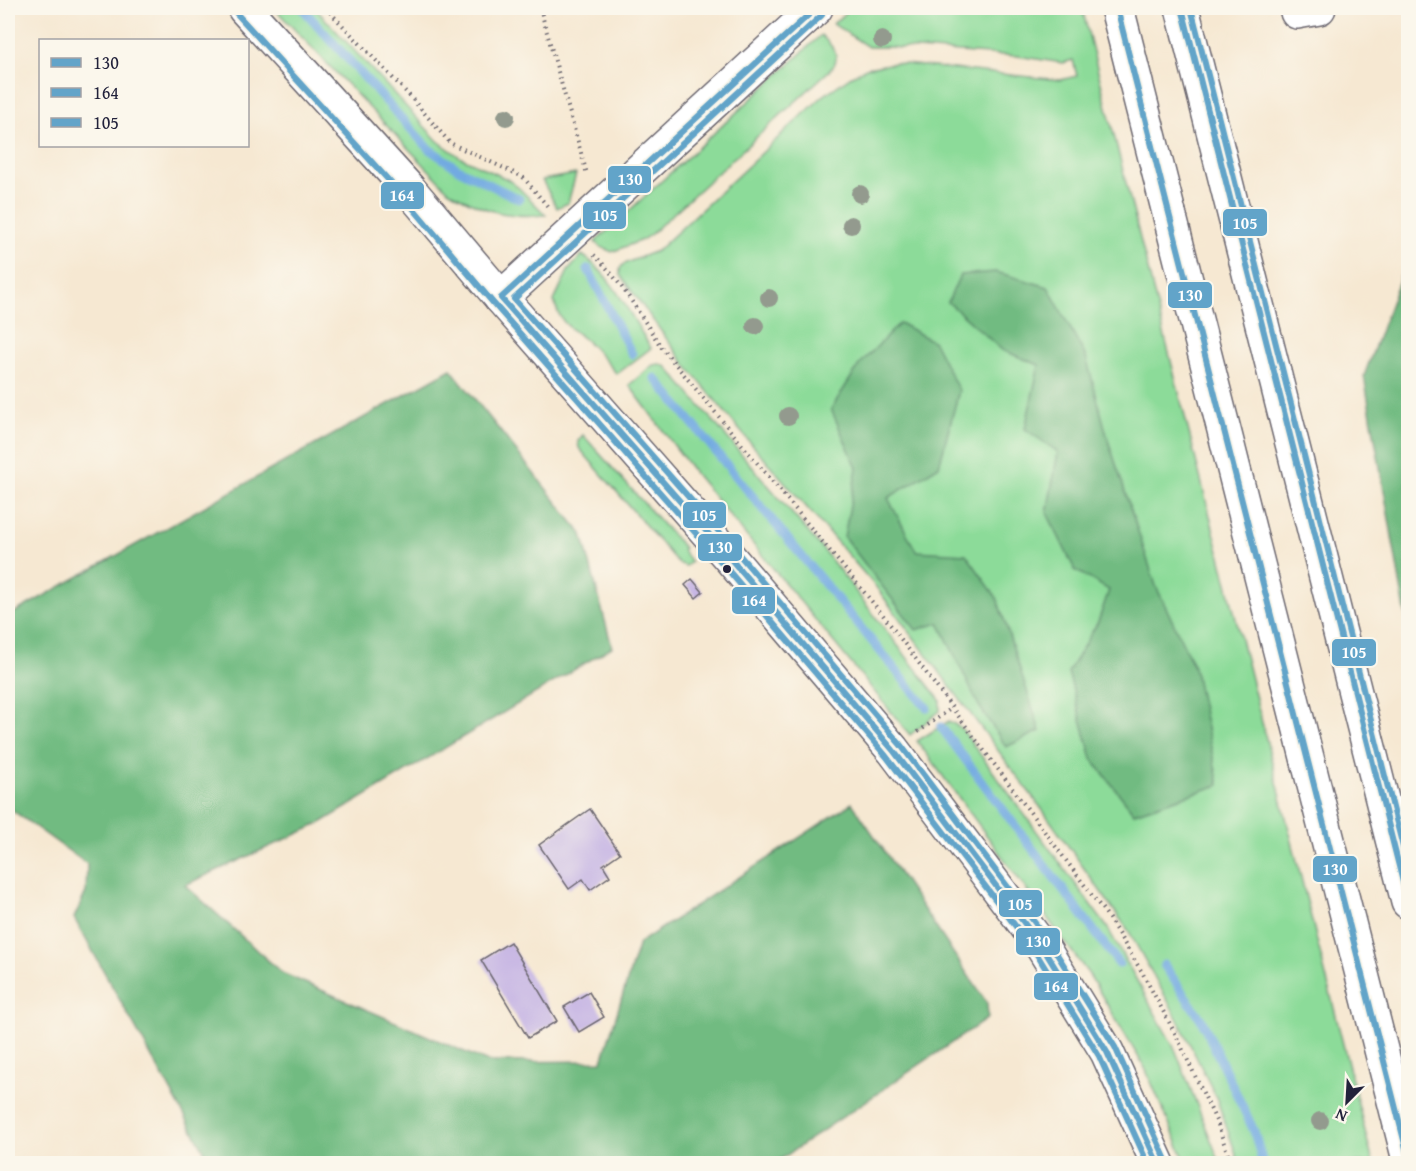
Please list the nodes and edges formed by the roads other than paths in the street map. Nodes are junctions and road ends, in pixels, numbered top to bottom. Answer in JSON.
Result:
{"nodes":[{"id":1,"x":244,"y":8,"type":"edge"},
{"id":2,"x":816,"y":8,"type":"edge"},
{"id":3,"x":1117,"y":8,"type":"edge"},
{"id":4,"x":1182,"y":8,"type":"edge"},
{"id":5,"x":501,"y":298,"type":"junction"},
{"id":6,"x":1408,"y":902,"type":"edge"},
{"id":7,"x":1408,"y":1156,"type":"edge"},
{"id":8,"x":1158,"y":1164,"type":"edge"}],
"edges":[{"from":1,"to":5,"type":"main road"},
{"from":2,"to":5,"type":"main road"},
{"from":3,"to":7,"type":"main road"},
{"from":4,"to":6,"type":"main road"},
{"from":5,"to":8,"type":"main road"}]}
